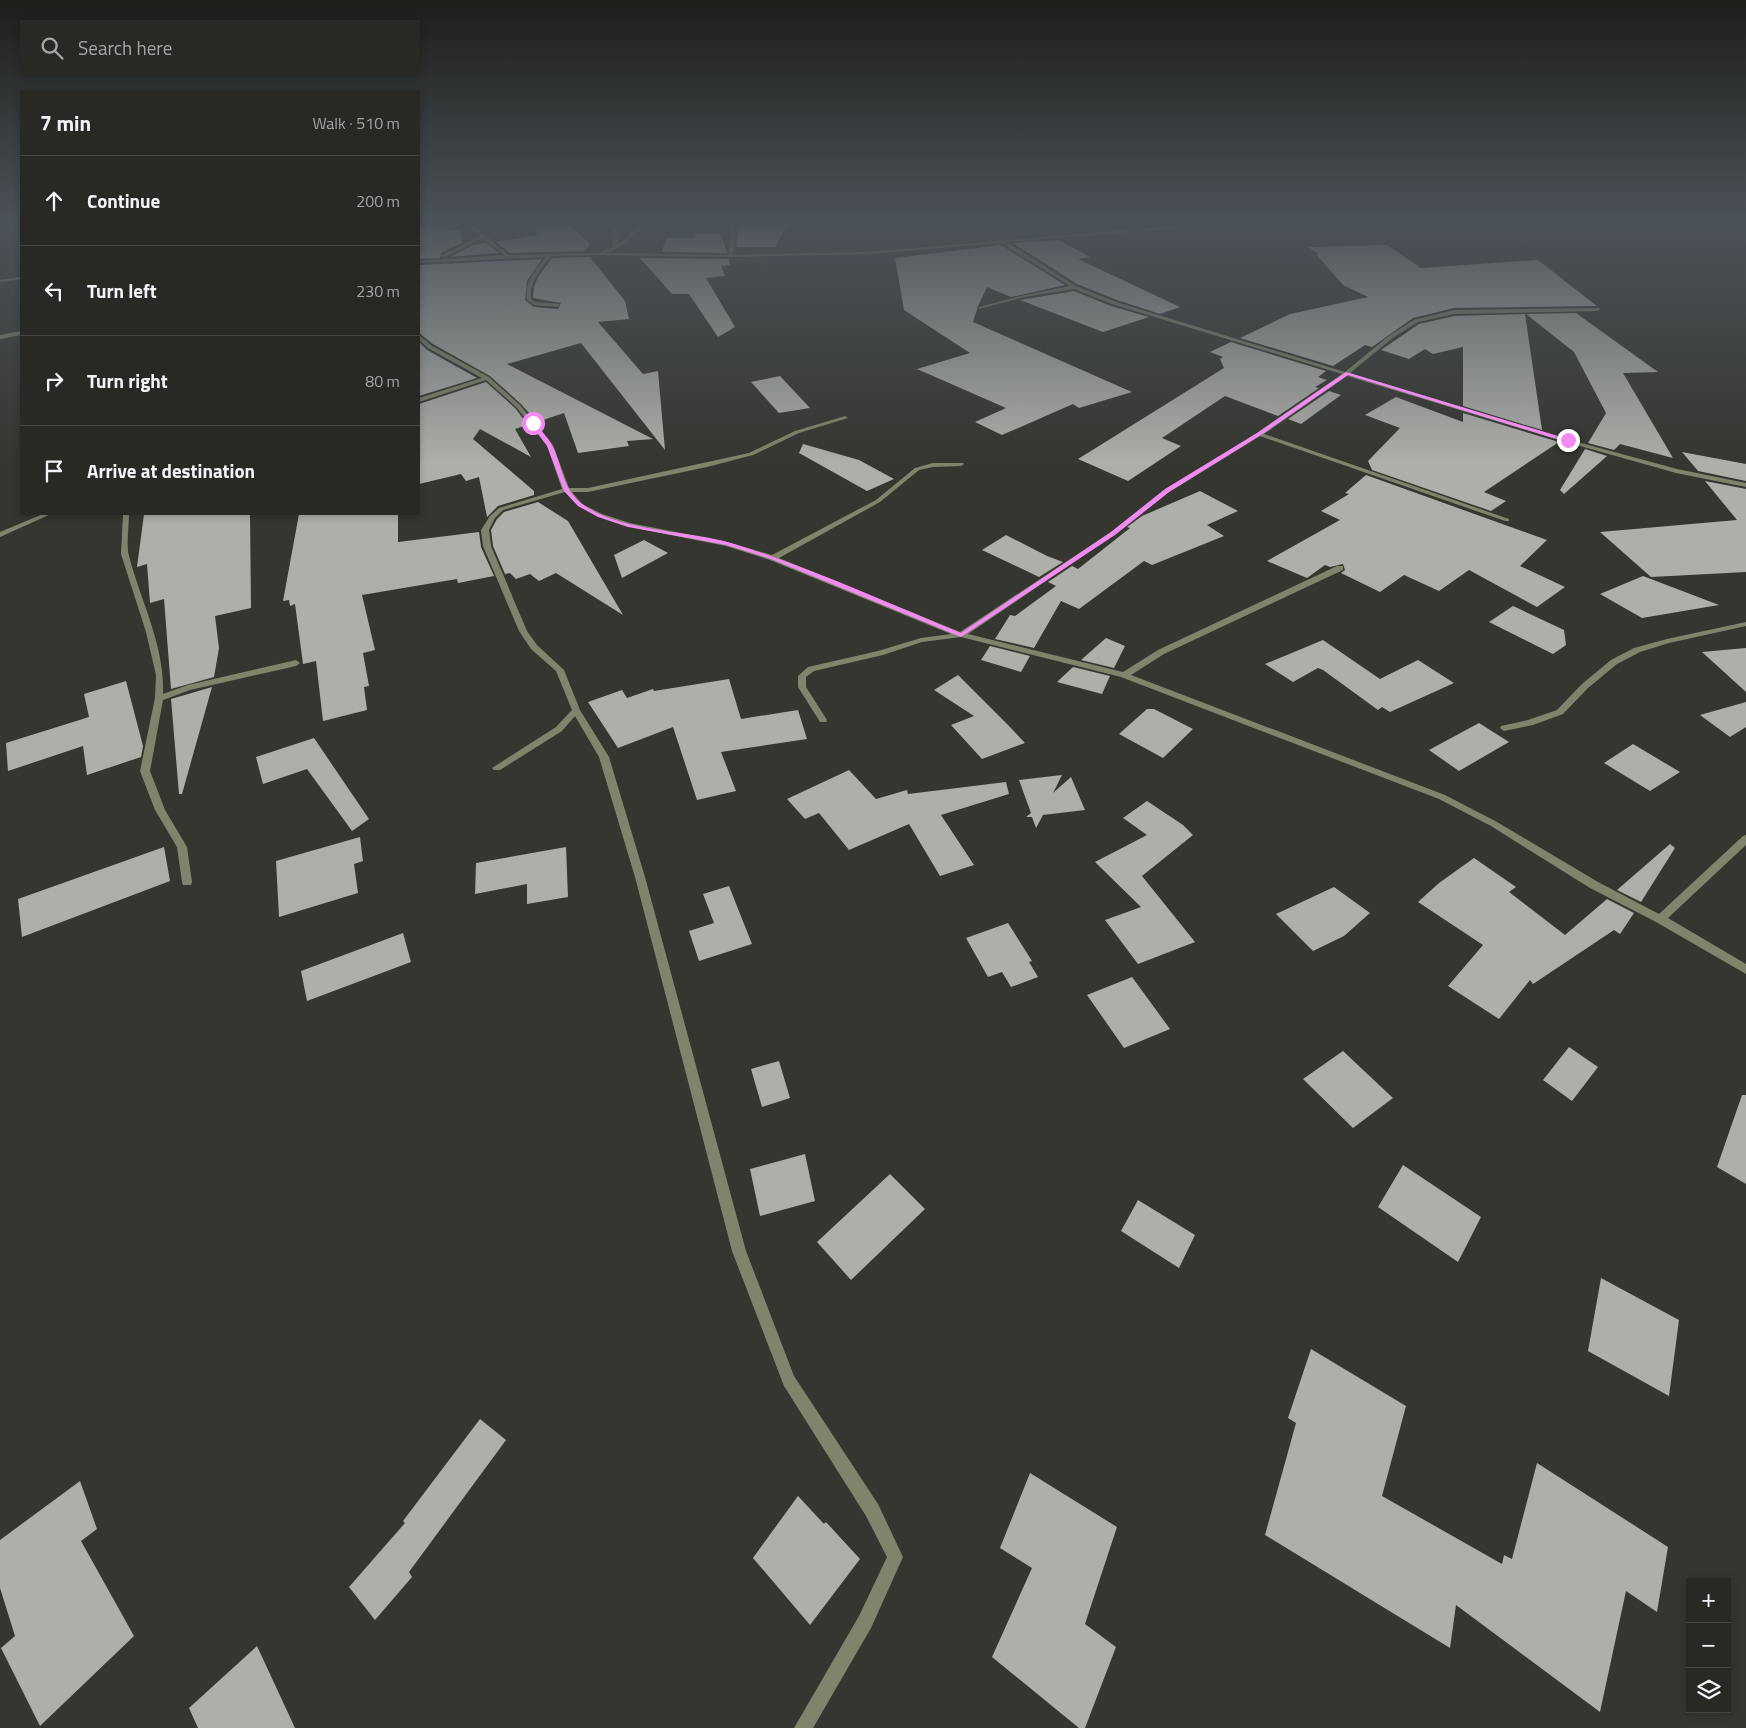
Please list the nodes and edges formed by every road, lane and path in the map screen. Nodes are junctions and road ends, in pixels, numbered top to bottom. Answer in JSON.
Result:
{"nodes":[{"id":1,"x":532,"y":302,"type":"edge"},
{"id":2,"x":1004,"y":302,"type":"edge"},
{"id":3,"x":1111,"y":302,"type":"edge"},
{"id":4,"x":558,"y":305,"type":"dead end"},
{"id":5,"x":981,"y":308,"type":"dead end"},
{"id":6,"x":1598,"y":309,"type":"dead end"},
{"id":7,"x":20,"y":333,"type":"edge"},
{"id":8,"x":0,"y":336,"type":"edge"},
{"id":9,"x":420,"y":338,"type":"edge"},
{"id":10,"x":1347,"y":373,"type":"junction"},
{"id":11,"x":487,"y":378,"type":"junction"},
{"id":12,"x":420,"y":400,"type":"edge"},
{"id":13,"x":845,"y":418,"type":"dead end"},
{"id":14,"x":1259,"y":434,"type":"junction"},
{"id":15,"x":961,"y":464,"type":"dead end"},
{"id":16,"x":1746,"y":485,"type":"edge"},
{"id":17,"x":566,"y":490,"type":"junction"},
{"id":18,"x":46,"y":515,"type":"edge"},
{"id":19,"x":126,"y":515,"type":"edge"},
{"id":20,"x":1507,"y":520,"type":"dead end"},
{"id":21,"x":0,"y":535,"type":"edge"},
{"id":22,"x":773,"y":558,"type":"junction"},
{"id":23,"x":1340,"y":568,"type":"dead end"},
{"id":24,"x":1746,"y":624,"type":"edge"},
{"id":25,"x":961,"y":635,"type":"junction"},
{"id":26,"x":296,"y":663,"type":"dead end"},
{"id":27,"x":1124,"y":675,"type":"junction"},
{"id":28,"x":159,"y":698,"type":"junction"},
{"id":29,"x":576,"y":710,"type":"junction"},
{"id":30,"x":823,"y":720,"type":"dead end"},
{"id":31,"x":1504,"y":728,"type":"dead end"},
{"id":32,"x":497,"y":768,"type":"dead end"},
{"id":33,"x":1746,"y":839,"type":"edge"},
{"id":34,"x":187,"y":882,"type":"dead end"},
{"id":35,"x":1660,"y":919,"type":"junction"},
{"id":36,"x":1746,"y":969,"type":"edge"},
{"id":37,"x":803,"y":1728,"type":"edge"}],
"edges":[{"from":1,"to":4,"type":"street"},
{"from":2,"to":5,"type":"street"},
{"from":3,"to":10,"type":"street"},
{"from":6,"to":10,"type":"street"},
{"from":7,"to":8,"type":"street"},
{"from":9,"to":11,"type":"street"},
{"from":10,"to":14,"type":"street"},
{"from":10,"to":16,"type":"street"},
{"from":11,"to":12,"type":"street"},
{"from":11,"to":17,"type":"street"},
{"from":13,"to":17,"type":"street"},
{"from":14,"to":20,"type":"street"},
{"from":14,"to":25,"type":"street"},
{"from":15,"to":22,"type":"street"},
{"from":17,"to":22,"type":"street"},
{"from":17,"to":29,"type":"street"},
{"from":18,"to":21,"type":"street"},
{"from":19,"to":28,"type":"street"},
{"from":22,"to":25,"type":"street"},
{"from":23,"to":27,"type":"street"},
{"from":24,"to":31,"type":"street"},
{"from":25,"to":27,"type":"street"},
{"from":25,"to":30,"type":"street"},
{"from":26,"to":28,"type":"street"},
{"from":27,"to":35,"type":"street"},
{"from":28,"to":34,"type":"street"},
{"from":29,"to":32,"type":"street"},
{"from":29,"to":37,"type":"street"},
{"from":33,"to":35,"type":"street"},
{"from":35,"to":36,"type":"street"}]}
